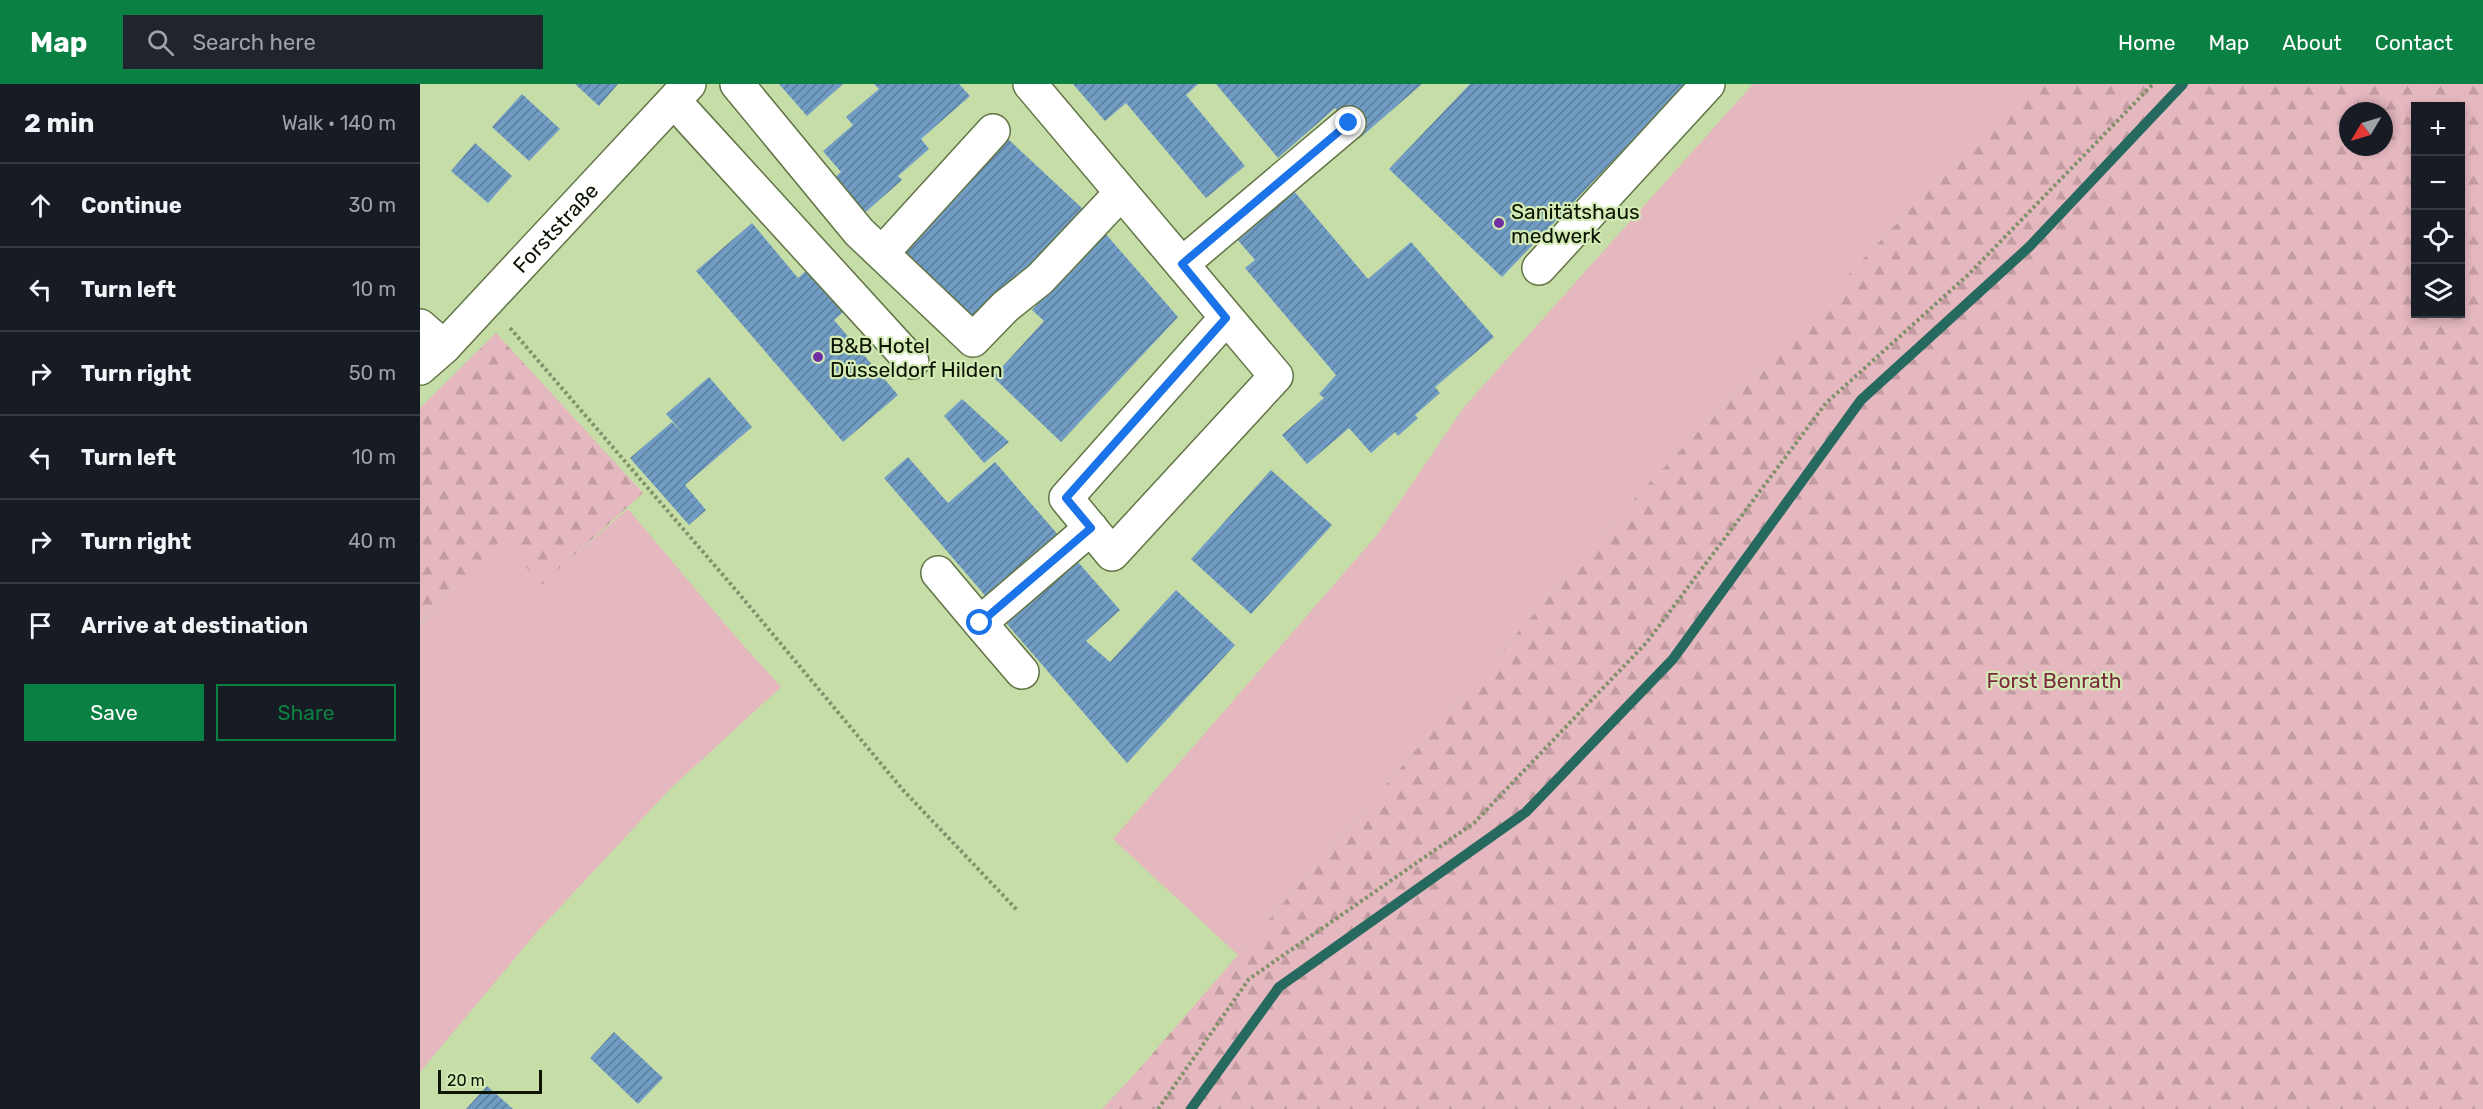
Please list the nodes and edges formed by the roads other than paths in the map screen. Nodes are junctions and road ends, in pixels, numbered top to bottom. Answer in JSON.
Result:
{"nodes":[{"id":1,"x":737,"y":84,"type":"edge"},
{"id":2,"x":1029,"y":84,"type":"edge"},
{"id":3,"x":1708,"y":84,"type":"edge"},
{"id":4,"x":681,"y":93,"type":"edge"},
{"id":5,"x":1349,"y":123,"type":"dead end"},
{"id":6,"x":993,"y":131,"type":"dead end"},
{"id":7,"x":1122,"y":193,"type":"junction"},
{"id":8,"x":882,"y":253,"type":"junction"},
{"id":9,"x":1182,"y":264,"type":"junction"},
{"id":10,"x":1539,"y":268,"type":"dead end"},
{"id":11,"x":1226,"y":318,"type":"junction"},
{"id":12,"x":428,"y":347,"type":"edge"},
{"id":13,"x":912,"y":362,"type":"dead end"},
{"id":14,"x":1091,"y":528,"type":"junction"},
{"id":15,"x":938,"y":573,"type":"dead end"},
{"id":16,"x":980,"y":623,"type":"junction"},
{"id":17,"x":1022,"y":672,"type":"dead end"}],
"edges":[{"from":1,"to":8,"type":"street"},
{"from":2,"to":7,"type":"street"},
{"from":3,"to":10,"type":"street"},
{"from":4,"to":12,"type":"street","name":"Forststraße"},
{"from":4,"to":13,"type":"street"},
{"from":5,"to":9,"type":"street"},
{"from":6,"to":8,"type":"street"},
{"from":7,"to":8,"type":"street"},
{"from":7,"to":9,"type":"street"},
{"from":9,"to":11,"type":"street"},
{"from":11,"to":14,"type":"street"},
{"from":11,"to":14,"type":"street"},
{"from":14,"to":16,"type":"street"},
{"from":15,"to":16,"type":"street"},
{"from":16,"to":17,"type":"street"}]}
